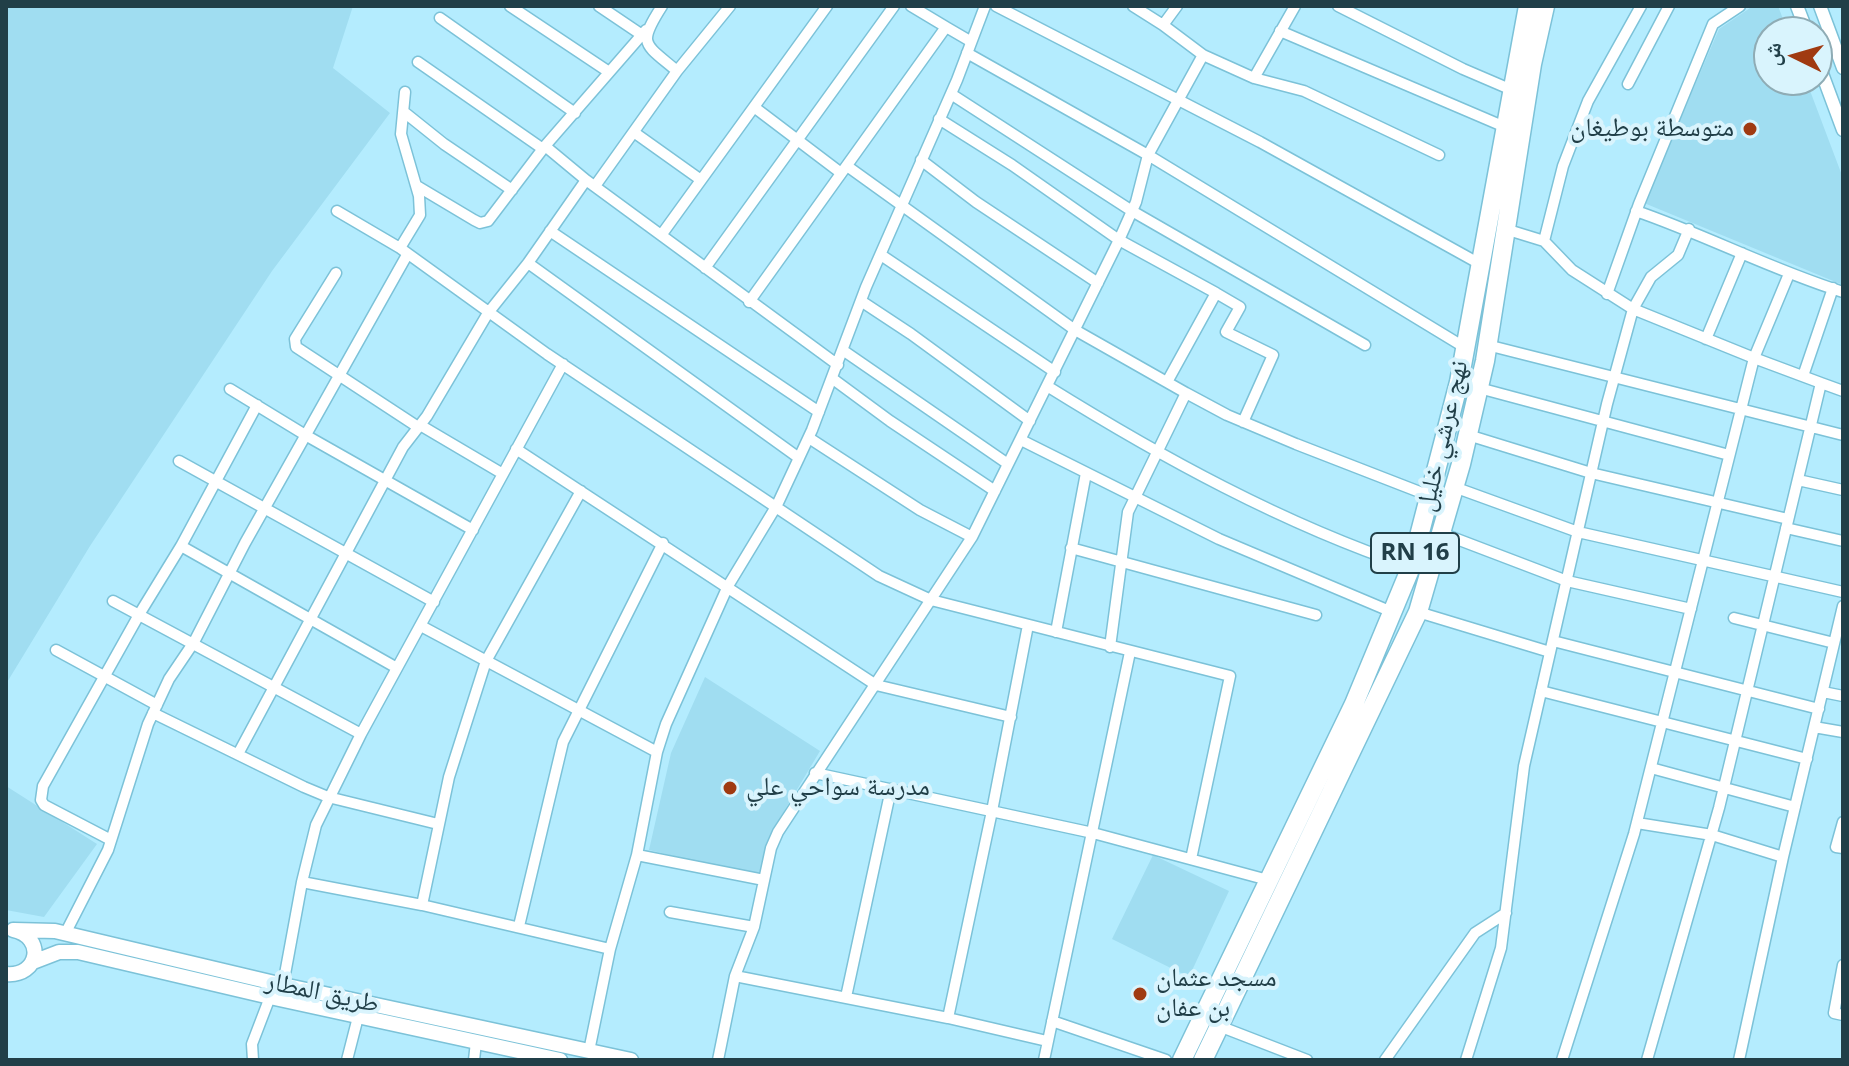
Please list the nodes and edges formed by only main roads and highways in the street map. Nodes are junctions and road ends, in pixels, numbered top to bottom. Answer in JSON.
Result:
{"nodes":[{"id":1,"x":1528,"y":6,"type":"edge"},
{"id":2,"x":1545,"y":6,"type":"edge"},
{"id":3,"x":10,"y":930,"type":"edge"},
{"id":4,"x":33,"y":962,"type":"junction"},
{"id":5,"x":10,"y":977,"type":"edge"},
{"id":6,"x":588,"y":1056,"type":"edge"},
{"id":7,"x":560,"y":1060,"type":"edge"},
{"id":8,"x":631,"y":1060,"type":"edge"},
{"id":9,"x":1182,"y":1060,"type":"edge"},
{"id":10,"x":1203,"y":1060,"type":"edge"}],
"edges":[{"from":1,"to":9,"type":"highway","name":"نهج عرشي خليل","number":"RN 16"},
{"from":2,"to":10,"type":"highway","name":"نهج عرشي خليل","number":"RN 16"},
{"from":3,"to":4,"type":"main road"},
{"from":3,"to":6,"type":"main road","name":"طريق المطار"},
{"from":4,"to":5,"type":"main road"},
{"from":4,"to":7,"type":"main road","name":"طريق المطار"},
{"from":6,"to":8,"type":"main road","name":"طريق المطار"}]}
